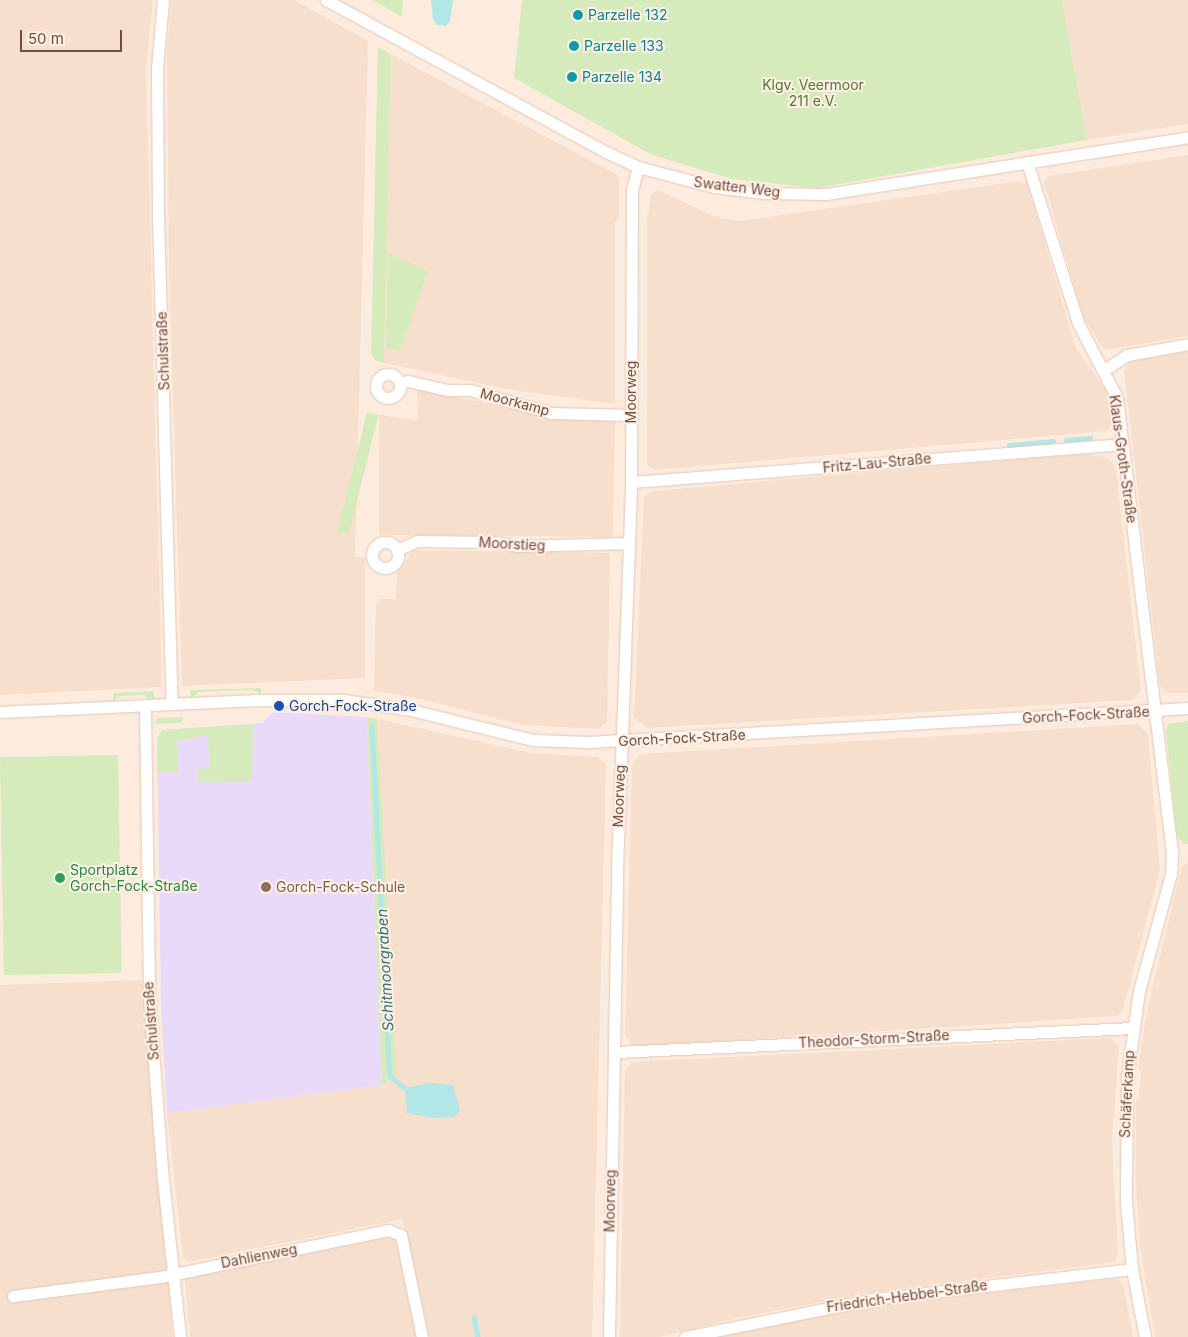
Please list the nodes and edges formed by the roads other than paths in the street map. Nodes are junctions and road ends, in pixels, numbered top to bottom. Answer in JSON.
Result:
{"nodes":[{"id":1,"x":163,"y":0,"type":"edge"},
{"id":2,"x":326,"y":0,"type":"edge"},
{"id":3,"x":1188,"y":137,"type":"edge"},
{"id":4,"x":1027,"y":162,"type":"junction"},
{"id":5,"x":638,"y":167,"type":"junction"},
{"id":6,"x":1188,"y":344,"type":"edge"},
{"id":7,"x":1104,"y":370,"type":"junction"},
{"id":8,"x":400,"y":383,"type":"dead end"},
{"id":9,"x":632,"y":415,"type":"junction"},
{"id":10,"x":1123,"y":444,"type":"junction"},
{"id":11,"x":631,"y":482,"type":"junction"},
{"id":12,"x":628,"y":544,"type":"junction"},
{"id":13,"x":397,"y":550,"type":"dead end"},
{"id":14,"x":172,"y":703,"type":"junction"},
{"id":15,"x":145,"y":705,"type":"junction"},
{"id":16,"x":1188,"y":708,"type":"edge"},
{"id":17,"x":0,"y":712,"type":"edge"},
{"id":18,"x":1155,"y":712,"type":"junction"},
{"id":19,"x":620,"y":742,"type":"junction"},
{"id":20,"x":1172,"y":855,"type":"joint"},
{"id":21,"x":1132,"y":1028,"type":"junction"},
{"id":22,"x":616,"y":1052,"type":"junction"},
{"id":23,"x":1132,"y":1269,"type":"junction"},
{"id":24,"x":173,"y":1274,"type":"junction"},
{"id":25,"x":13,"y":1296,"type":"dead end"},
{"id":26,"x":180,"y":1337,"type":"edge"},
{"id":27,"x":422,"y":1337,"type":"edge"},
{"id":28,"x":608,"y":1337,"type":"edge"},
{"id":29,"x":685,"y":1337,"type":"edge"},
{"id":30,"x":1145,"y":1337,"type":"edge"}],
"edges":[{"from":1,"to":14,"type":"street","name":"Schulstraße"},
{"from":2,"to":5,"type":"street","name":"Swatten Weg"},
{"from":3,"to":4,"type":"street","name":"Swatten Weg"},
{"from":4,"to":5,"type":"street","name":"Swatten Weg"},
{"from":4,"to":7,"type":"street","name":"Klaus-Groth-Straße"},
{"from":5,"to":9,"type":"street","name":"Moorweg"},
{"from":6,"to":7,"type":"street"},
{"from":7,"to":10,"type":"street","name":"Klaus-Groth-Straße"},
{"from":8,"to":9,"type":"street","name":"Moorkamp"},
{"from":9,"to":11,"type":"street","name":"Moorweg"},
{"from":10,"to":11,"type":"street","name":"Fritz-Lau-Straße"},
{"from":10,"to":18,"type":"street","name":"Klaus-Groth-Straße"},
{"from":11,"to":12,"type":"street","name":"Moorweg"},
{"from":12,"to":13,"type":"street","name":"Moorstieg"},
{"from":12,"to":19,"type":"street","name":"Moorweg"},
{"from":14,"to":15,"type":"street","name":"Gorch-Fock-Straße"},
{"from":14,"to":19,"type":"street","name":"Gorch-Fock-Straße"},
{"from":15,"to":17,"type":"street","name":"Gorch-Fock-Straße"},
{"from":15,"to":24,"type":"street","name":"Schulstraße"},
{"from":16,"to":18,"type":"street","name":"Gorch-Fock-Straße"},
{"from":18,"to":19,"type":"street","name":"Gorch-Fock-Straße"},
{"from":18,"to":20,"type":"street","name":"Klaus-Groth-Straße"},
{"from":19,"to":22,"type":"street","name":"Moorweg"},
{"from":20,"to":21,"type":"street","name":"Schäferkamp"},
{"from":21,"to":22,"type":"street","name":"Theodor-Storm-Straße"},
{"from":21,"to":23,"type":"street","name":"Schäferkamp"},
{"from":22,"to":28,"type":"street","name":"Moorweg"},
{"from":23,"to":29,"type":"street","name":"Friedrich-Hebbel-Straße"},
{"from":23,"to":30,"type":"street","name":"Schäferkamp"},
{"from":24,"to":25,"type":"street","name":"Dahlienweg"},
{"from":24,"to":26,"type":"street","name":"Schulstraße"},
{"from":24,"to":27,"type":"street","name":"Dahlienweg"}]}
